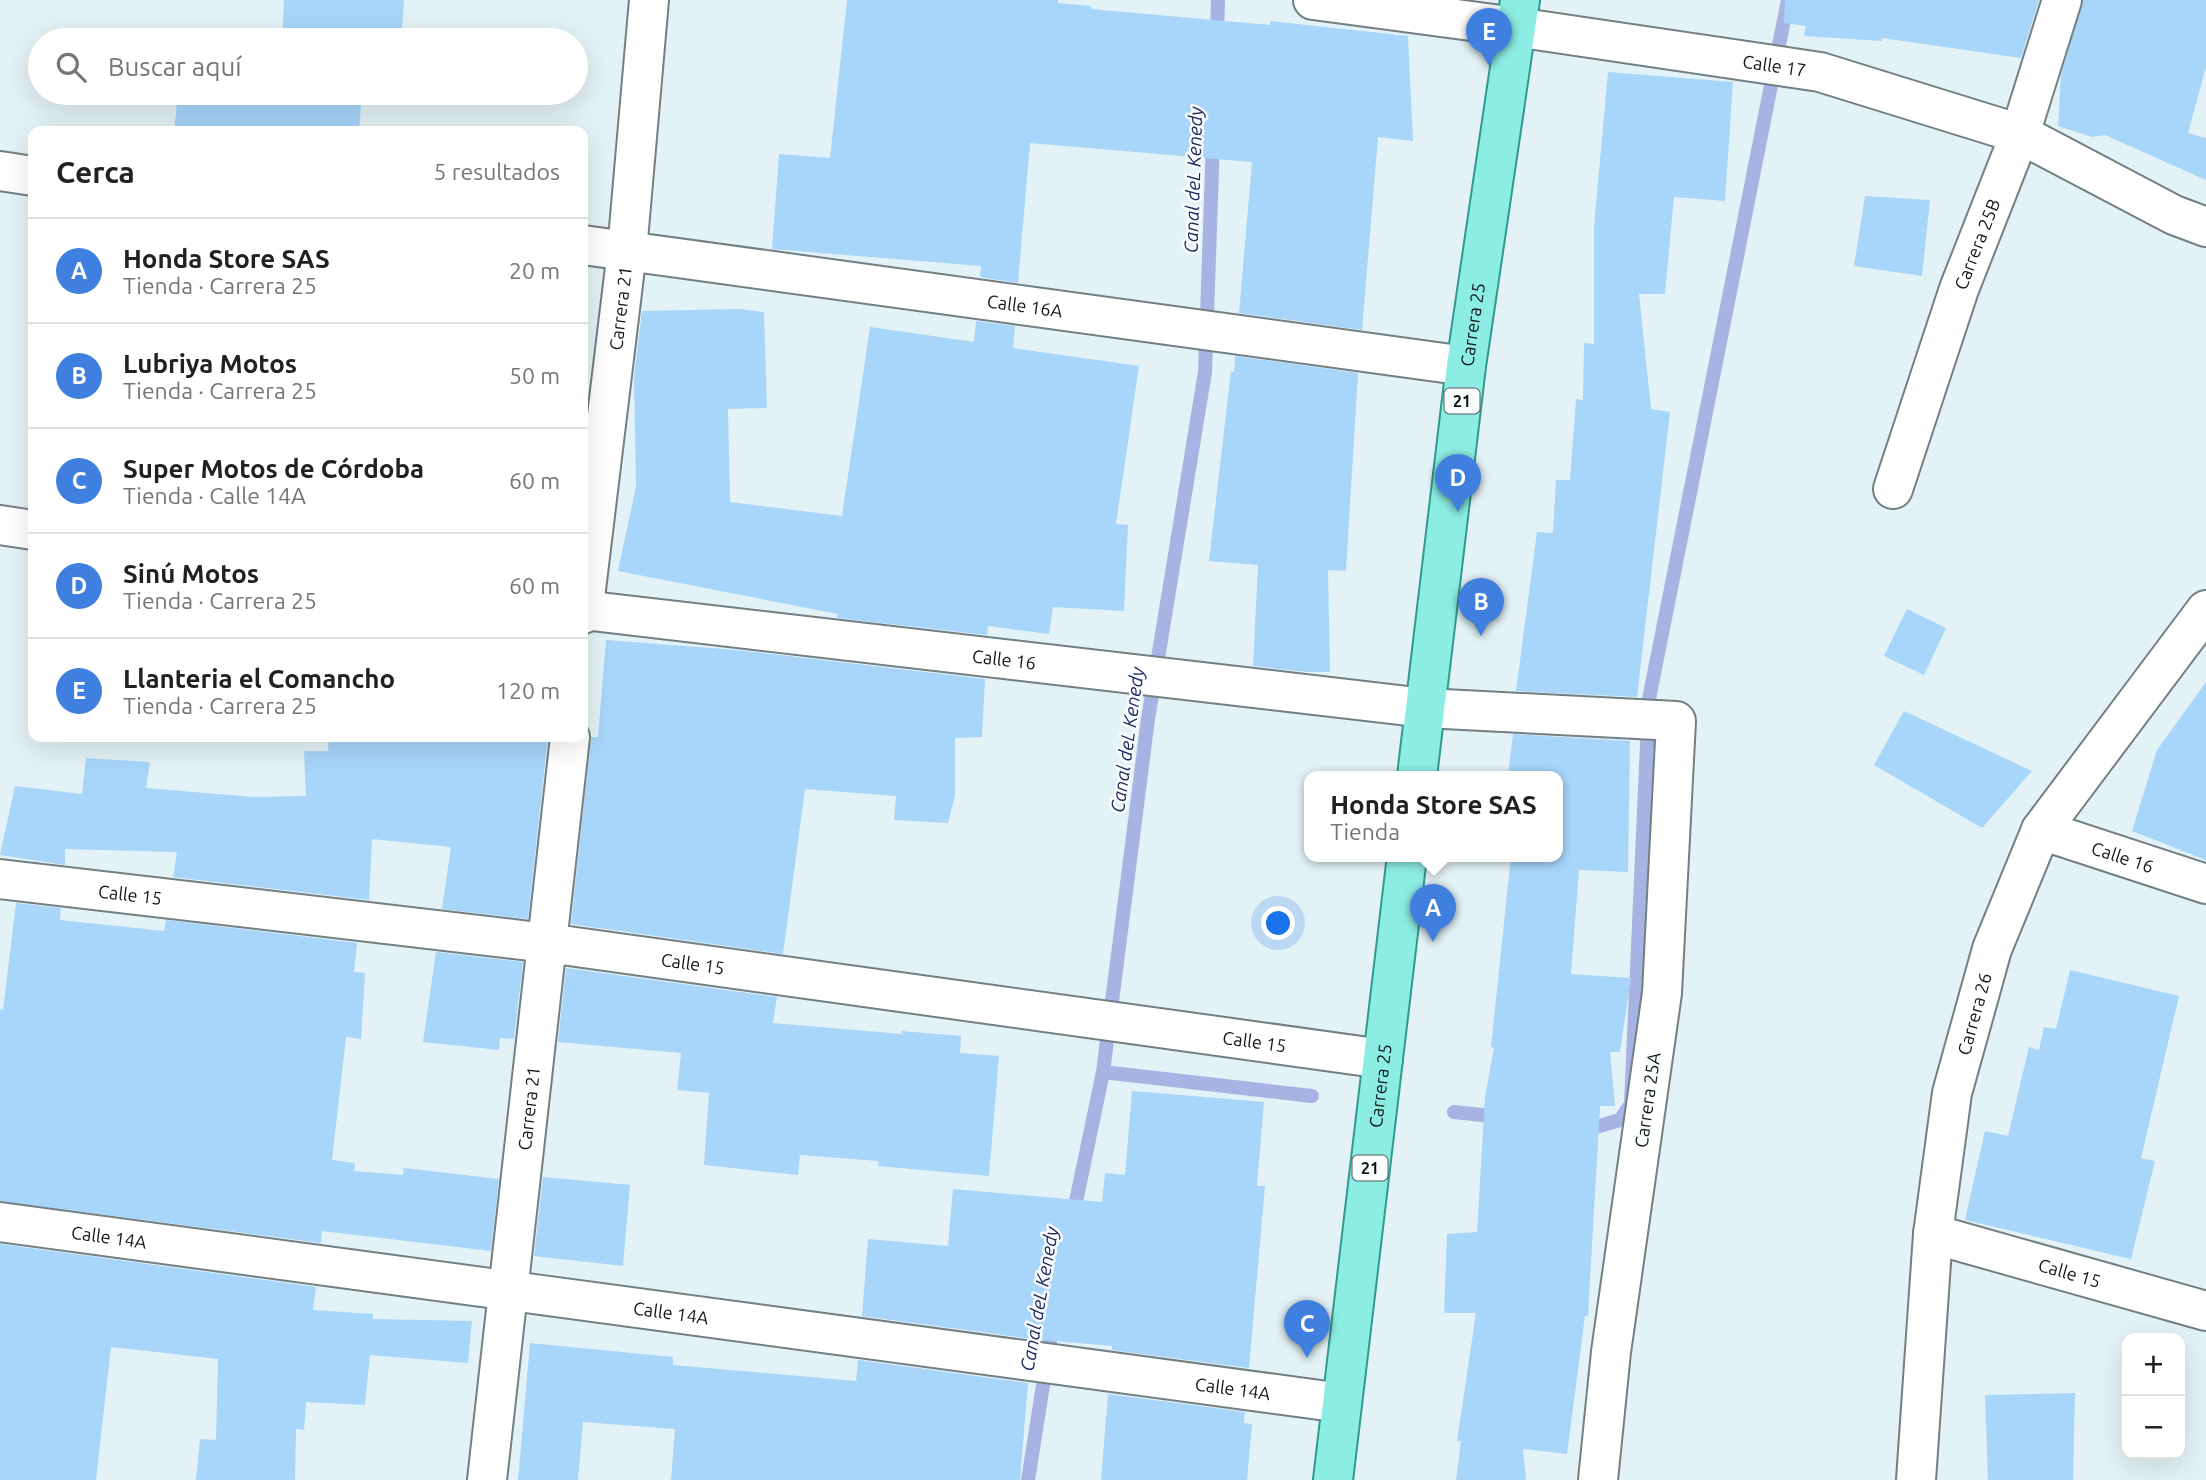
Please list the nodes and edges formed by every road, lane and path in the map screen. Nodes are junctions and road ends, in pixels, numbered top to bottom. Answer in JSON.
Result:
{"nodes":[{"id":1,"x":649,"y":0,"type":"edge"},
{"id":2,"x":1313,"y":0,"type":"edge"},
{"id":3,"x":2062,"y":0,"type":"edge"},
{"id":4,"x":1515,"y":9,"type":"edge"},
{"id":5,"x":2020,"y":134,"type":"junction"},
{"id":6,"x":0,"y":171,"type":"edge"},
{"id":7,"x":28,"y":175,"type":"edge"},
{"id":8,"x":2206,"y":226,"type":"edge"},
{"id":9,"x":588,"y":246,"type":"edge"},
{"id":10,"x":627,"y":251,"type":"junction"},
{"id":11,"x":1466,"y":366,"type":"junction"},
{"id":12,"x":1893,"y":489,"type":"dead end"},
{"id":13,"x":0,"y":525,"type":"edge"},
{"id":14,"x":28,"y":529,"type":"edge"},
{"id":15,"x":588,"y":570,"type":"edge"},
{"id":16,"x":2206,"y":610,"type":"edge"},
{"id":17,"x":588,"y":612,"type":"edge"},
{"id":18,"x":1425,"y":708,"type":"junction"},
{"id":19,"x":1674,"y":722,"type":"joint"},
{"id":20,"x":569,"y":742,"type":"edge"},
{"id":21,"x":1418,"y":771,"type":"edge"},
{"id":22,"x":2040,"y":830,"type":"junction"},
{"id":23,"x":1406,"y":862,"type":"edge"},
{"id":24,"x":0,"y":879,"type":"edge"},
{"id":25,"x":2206,"y":884,"type":"edge"},
{"id":26,"x":547,"y":943,"type":"junction"},
{"id":27,"x":1383,"y":1059,"type":"junction"},
{"id":28,"x":0,"y":1222,"type":"edge"},
{"id":29,"x":1933,"y":1234,"type":"junction"},
{"id":30,"x":510,"y":1290,"type":"junction"},
{"id":31,"x":2206,"y":1311,"type":"edge"},
{"id":32,"x":1342,"y":1403,"type":"junction"},
{"id":33,"x":487,"y":1480,"type":"edge"},
{"id":34,"x":1333,"y":1480,"type":"edge"},
{"id":35,"x":1598,"y":1480,"type":"edge"},
{"id":36,"x":1916,"y":1480,"type":"edge"}],
"edges":[{"from":1,"to":10,"type":"street","name":"Carrera 21"},
{"from":2,"to":4,"type":"street","name":"Calle 17"},
{"from":3,"to":5,"type":"street","name":"Carrera 25B"},
{"from":4,"to":5,"type":"street","name":"Calle 17"},
{"from":4,"to":11,"type":"main road","name":"Carrera 25","number":"21"},
{"from":5,"to":8,"type":"street","name":"Calle 17"},
{"from":5,"to":12,"type":"street","name":"Carrera 25B"},
{"from":6,"to":7,"type":"street"},
{"from":9,"to":10,"type":"street","name":"Calle 16A"},
{"from":10,"to":11,"type":"street","name":"Calle 16A"},
{"from":10,"to":15,"type":"street","name":"Carrera 21"},
{"from":11,"to":18,"type":"main road","name":"Carrera 25","number":"21"},
{"from":13,"to":14,"type":"street"},
{"from":16,"to":22,"type":"street","name":"Carrera 26"},
{"from":17,"to":18,"type":"street","name":"Calle 16"},
{"from":18,"to":19,"type":"street","name":"Calle 16"},
{"from":18,"to":21,"type":"main road","name":"Carrera 25","number":"21"},
{"from":19,"to":35,"type":"street","name":"Carrera 25A"},
{"from":20,"to":26,"type":"street","name":"Carrera 21"},
{"from":22,"to":25,"type":"street","name":"Calle 16"},
{"from":22,"to":29,"type":"street","name":"Carrera 26"},
{"from":23,"to":27,"type":"main road","name":"Carrera 25","number":"21"},
{"from":24,"to":26,"type":"street","name":"Calle 15"},
{"from":26,"to":27,"type":"street","name":"Calle 15"},
{"from":26,"to":30,"type":"street","name":"Carrera 21"},
{"from":27,"to":32,"type":"main road","name":"Carrera 25","number":"21"},
{"from":28,"to":30,"type":"street","name":"Calle 14A"},
{"from":29,"to":31,"type":"street","name":"Calle 15"},
{"from":29,"to":36,"type":"street","name":"Carrera 26"},
{"from":30,"to":32,"type":"street","name":"Calle 14A"},
{"from":30,"to":33,"type":"street","name":"Carrera 21"},
{"from":32,"to":34,"type":"main road","name":"Carrera 25","number":"21"}]}
